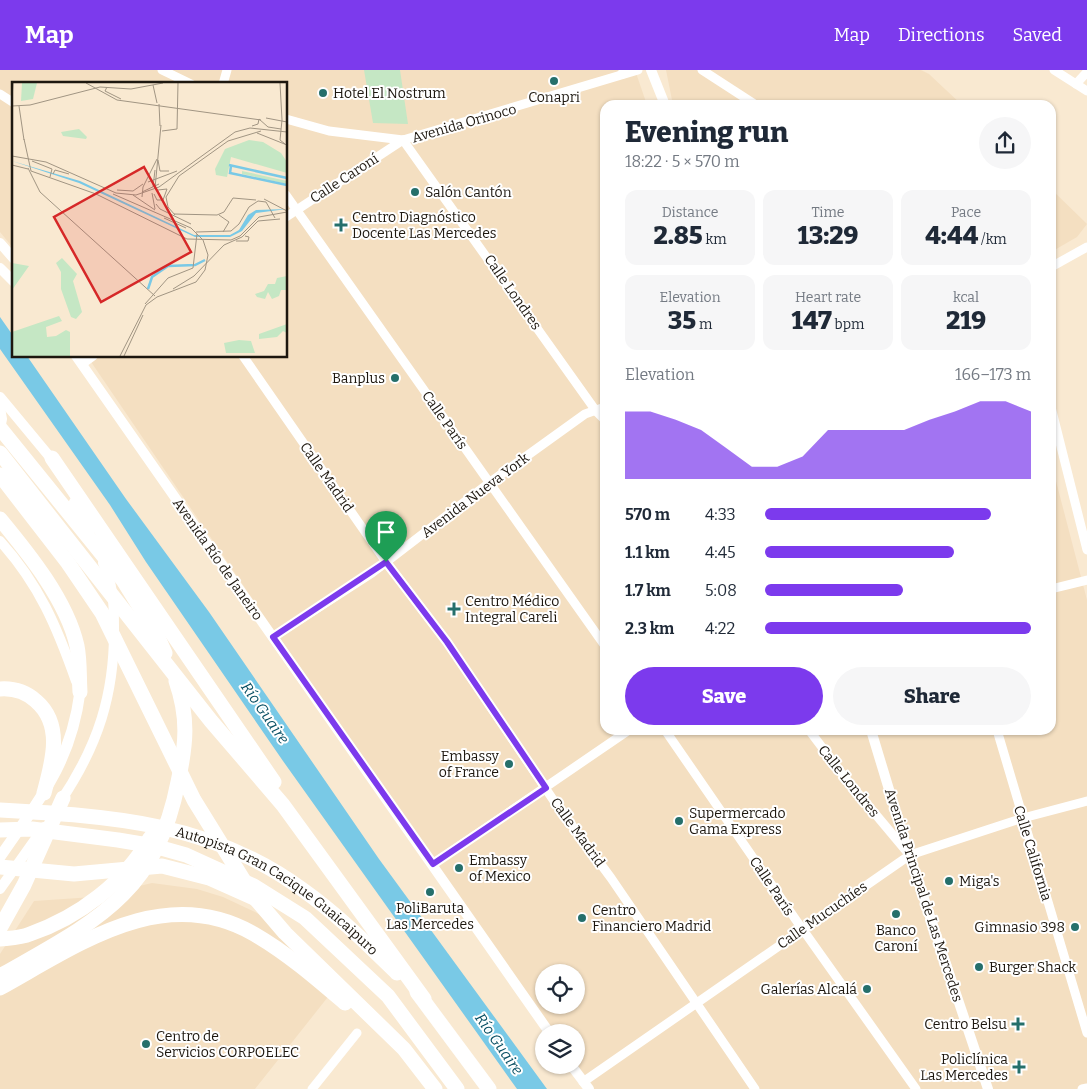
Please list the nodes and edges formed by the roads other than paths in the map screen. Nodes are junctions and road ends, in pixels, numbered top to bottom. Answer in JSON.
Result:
{"nodes":[{"id":1,"x":162,"y":70,"type":"edge"},
{"id":2,"x":638,"y":70,"type":"edge"},
{"id":3,"x":651,"y":70,"type":"edge"},
{"id":4,"x":702,"y":70,"type":"edge"},
{"id":5,"x":1054,"y":70,"type":"edge"},
{"id":6,"x":624,"y":72,"type":"edge"},
{"id":7,"x":1087,"y":72,"type":"edge"},
{"id":8,"x":187,"y":82,"type":"edge"},
{"id":9,"x":1076,"y":84,"type":"junction"},
{"id":10,"x":1087,"y":91,"type":"edge"},
{"id":11,"x":0,"y":94,"type":"edge"},
{"id":12,"x":663,"y":100,"type":"edge"},
{"id":13,"x":748,"y":100,"type":"edge"},
{"id":14,"x":12,"y":102,"type":"edge"},
{"id":15,"x":288,"y":120,"type":"edge"},
{"id":16,"x":403,"y":140,"type":"junction"},
{"id":17,"x":288,"y":198,"type":"edge"},
{"id":18,"x":296,"y":209,"type":"junction"},
{"id":19,"x":288,"y":215,"type":"edge"},
{"id":20,"x":0,"y":243,"type":"edge"},
{"id":21,"x":1087,"y":247,"type":"edge"},
{"id":22,"x":12,"y":257,"type":"edge"},
{"id":23,"x":1056,"y":264,"type":"edge"},
{"id":24,"x":0,"y":268,"type":"edge"},
{"id":25,"x":12,"y":280,"type":"edge"},
{"id":26,"x":245,"y":358,"type":"edge"},
{"id":27,"x":79,"y":360,"type":"edge"},
{"id":28,"x":0,"y":397,"type":"edge"},
{"id":29,"x":0,"y":408,"type":"edge"},
{"id":30,"x":600,"y":409,"type":"edge"},
{"id":31,"x":596,"y":410,"type":"junction"},
{"id":32,"x":600,"y":414,"type":"edge"},
{"id":33,"x":1056,"y":427,"type":"edge"},
{"id":34,"x":0,"y":428,"type":"edge"},
{"id":35,"x":0,"y":453,"type":"edge"},
{"id":36,"x":52,"y":458,"type":"junction"},
{"id":37,"x":0,"y":475,"type":"edge"},
{"id":38,"x":489,"y":483,"type":"junction"},
{"id":39,"x":0,"y":519,"type":"edge"},
{"id":40,"x":0,"y":541,"type":"edge"},
{"id":41,"x":1087,"y":550,"type":"edge"},
{"id":42,"x":386,"y":562,"type":"junction"},
{"id":43,"x":1087,"y":580,"type":"edge"},
{"id":44,"x":1056,"y":588,"type":"edge"},
{"id":45,"x":273,"y":637,"type":"junction"},
{"id":46,"x":600,"y":639,"type":"edge"},
{"id":47,"x":0,"y":689,"type":"edge"},
{"id":48,"x":80,"y":692,"type":"junction"},
{"id":49,"x":186,"y":717,"type":"junction"},
{"id":50,"x":622,"y":735,"type":"edge"},
{"id":51,"x":668,"y":735,"type":"edge"},
{"id":52,"x":813,"y":735,"type":"edge"},
{"id":53,"x":873,"y":735,"type":"edge"},
{"id":54,"x":998,"y":735,"type":"edge"},
{"id":55,"x":546,"y":788,"type":"junction"},
{"id":56,"x":44,"y":793,"type":"junction"},
{"id":57,"x":63,"y":798,"type":"junction"},
{"id":58,"x":1087,"y":801,"type":"edge"},
{"id":59,"x":283,"y":805,"type":"junction"},
{"id":60,"x":0,"y":810,"type":"edge"},
{"id":61,"x":1023,"y":818,"type":"junction"},
{"id":62,"x":0,"y":830,"type":"edge"},
{"id":63,"x":910,"y":855,"type":"junction"},
{"id":64,"x":0,"y":857,"type":"edge"},
{"id":65,"x":433,"y":864,"type":"junction"},
{"id":66,"x":4,"y":873,"type":"edge"},
{"id":67,"x":0,"y":889,"type":"edge"},
{"id":68,"x":0,"y":928,"type":"edge"},
{"id":69,"x":803,"y":930,"type":"junction"},
{"id":70,"x":0,"y":940,"type":"edge"},
{"id":71,"x":298,"y":956,"type":"junction"},
{"id":72,"x":0,"y":976,"type":"edge"},
{"id":73,"x":0,"y":988,"type":"edge"},
{"id":74,"x":424,"y":999,"type":"junction"},
{"id":75,"x":696,"y":1002,"type":"junction"},
{"id":76,"x":543,"y":1024,"type":"edge"},
{"id":77,"x":357,"y":1033,"type":"dead end"},
{"id":78,"x":414,"y":1034,"type":"junction"},
{"id":79,"x":1087,"y":1034,"type":"edge"},
{"id":80,"x":578,"y":1074,"type":"edge"},
{"id":81,"x":586,"y":1085,"type":"edge"},
{"id":82,"x":1087,"y":1088,"type":"edge"},
{"id":83,"x":312,"y":1089,"type":"edge"},
{"id":84,"x":435,"y":1089,"type":"edge"},
{"id":85,"x":457,"y":1089,"type":"edge"},
{"id":86,"x":489,"y":1089,"type":"edge"},
{"id":87,"x":755,"y":1089,"type":"edge"},
{"id":88,"x":916,"y":1089,"type":"edge"},
{"id":89,"x":988,"y":1089,"type":"edge"},
{"id":90,"x":1082,"y":1089,"type":"edge"}],
"edges":[{"from":1,"to":8,"type":"street"},
{"from":2,"to":6,"type":"street","name":"Avenida Orinoco"},
{"from":3,"to":12,"type":"street"},
{"from":4,"to":13,"type":"street"},
{"from":5,"to":9,"type":"street"},
{"from":6,"to":16,"type":"street","name":"Avenida Orinoco"},
{"from":7,"to":9,"type":"street"},
{"from":9,"to":10,"type":"street"},
{"from":11,"to":14,"type":"street"},
{"from":15,"to":16,"type":"street","name":"Avenida Orinoco"},
{"from":16,"to":18,"type":"street","name":"Calle Caroní"},
{"from":16,"to":31,"type":"street","name":"Calle Londres"},
{"from":17,"to":18,"type":"street","name":"Calle París"},
{"from":18,"to":19,"type":"street","name":"Calle Caroní"},
{"from":18,"to":38,"type":"street","name":"Calle París"},
{"from":20,"to":22,"type":"street"},
{"from":21,"to":23,"type":"street"},
{"from":24,"to":25,"type":"street"},
{"from":26,"to":42,"type":"street","name":"Calle Madrid"},
{"from":27,"to":45,"type":"street","name":"Avenida Río de Janeiro"},
{"from":28,"to":36,"type":"street"},
{"from":29,"to":34,"type":"street"},
{"from":30,"to":31,"type":"street","name":"Avenida Nueva York"},
{"from":31,"to":32,"type":"street","name":"Calle Londres"},
{"from":31,"to":38,"type":"street","name":"Avenida Nueva York"},
{"from":33,"to":41,"type":"street"},
{"from":34,"to":49,"type":"highway"},
{"from":35,"to":59,"type":"highway"},
{"from":36,"to":57,"type":"street"},
{"from":36,"to":59,"type":"highway"},
{"from":37,"to":71,"type":"highway"},
{"from":38,"to":42,"type":"street","name":"Avenida Nueva York"},
{"from":38,"to":46,"type":"street","name":"Calle París"},
{"from":39,"to":48,"type":"highway"},
{"from":40,"to":48,"type":"street"},
{"from":42,"to":45,"type":"street","name":"Avenida Nueva York"},
{"from":42,"to":55,"type":"street","name":"Calle Madrid"},
{"from":43,"to":44,"type":"street"},
{"from":45,"to":65,"type":"street","name":"Avenida Río de Janeiro"},
{"from":47,"to":56,"type":"highway"},
{"from":48,"to":56,"type":"main road"},
{"from":49,"to":70,"type":"highway"},
{"from":49,"to":72,"type":"highway"},
{"from":50,"to":55,"type":"street"},
{"from":51,"to":69,"type":"street","name":"Calle París"},
{"from":52,"to":63,"type":"street","name":"Calle Londres"},
{"from":53,"to":63,"type":"street","name":"Avenida Principal de Las Mercedes"},
{"from":54,"to":61,"type":"street","name":"Calle California"},
{"from":55,"to":65,"type":"street"},
{"from":55,"to":75,"type":"street","name":"Calle Madrid"},
{"from":56,"to":64,"type":"main road"},
{"from":57,"to":66,"type":"street"},
{"from":57,"to":68,"type":"highway"},
{"from":58,"to":61,"type":"street","name":"Calle Mucuchíes"},
{"from":59,"to":74,"type":"highway"},
{"from":60,"to":74,"type":"highway","name":"Autopista Gran Cacique Guaicaipuro"},
{"from":61,"to":63,"type":"street","name":"Calle Mucuchíes"},
{"from":61,"to":79,"type":"street","name":"Calle California"},
{"from":62,"to":78,"type":"highway","name":"Autopista Gran Cacique Guaicaipuro"},
{"from":63,"to":69,"type":"street","name":"Calle Mucuchíes"},
{"from":63,"to":89,"type":"street","name":"Avenida Principal de Las Mercedes"},
{"from":65,"to":76,"type":"street","name":"Avenida Río de Janeiro"},
{"from":66,"to":67,"type":"street"},
{"from":66,"to":78,"type":"highway"},
{"from":69,"to":75,"type":"street","name":"Calle Mucuchíes"},
{"from":69,"to":88,"type":"street","name":"Calle París"},
{"from":71,"to":73,"type":"highway"},
{"from":71,"to":84,"type":"highway"},
{"from":74,"to":86,"type":"highway","name":"Autopista Gran Cacique Guaicaipuro"},
{"from":75,"to":81,"type":"street","name":"Calle Mucuchíes"},
{"from":75,"to":87,"type":"street","name":"Calle Madrid"},
{"from":77,"to":83,"type":"street"},
{"from":78,"to":85,"type":"highway","name":"Autopista Gran Cacique Guaicaipuro"},
{"from":80,"to":81,"type":"street"},
{"from":82,"to":90,"type":"street"}]}
